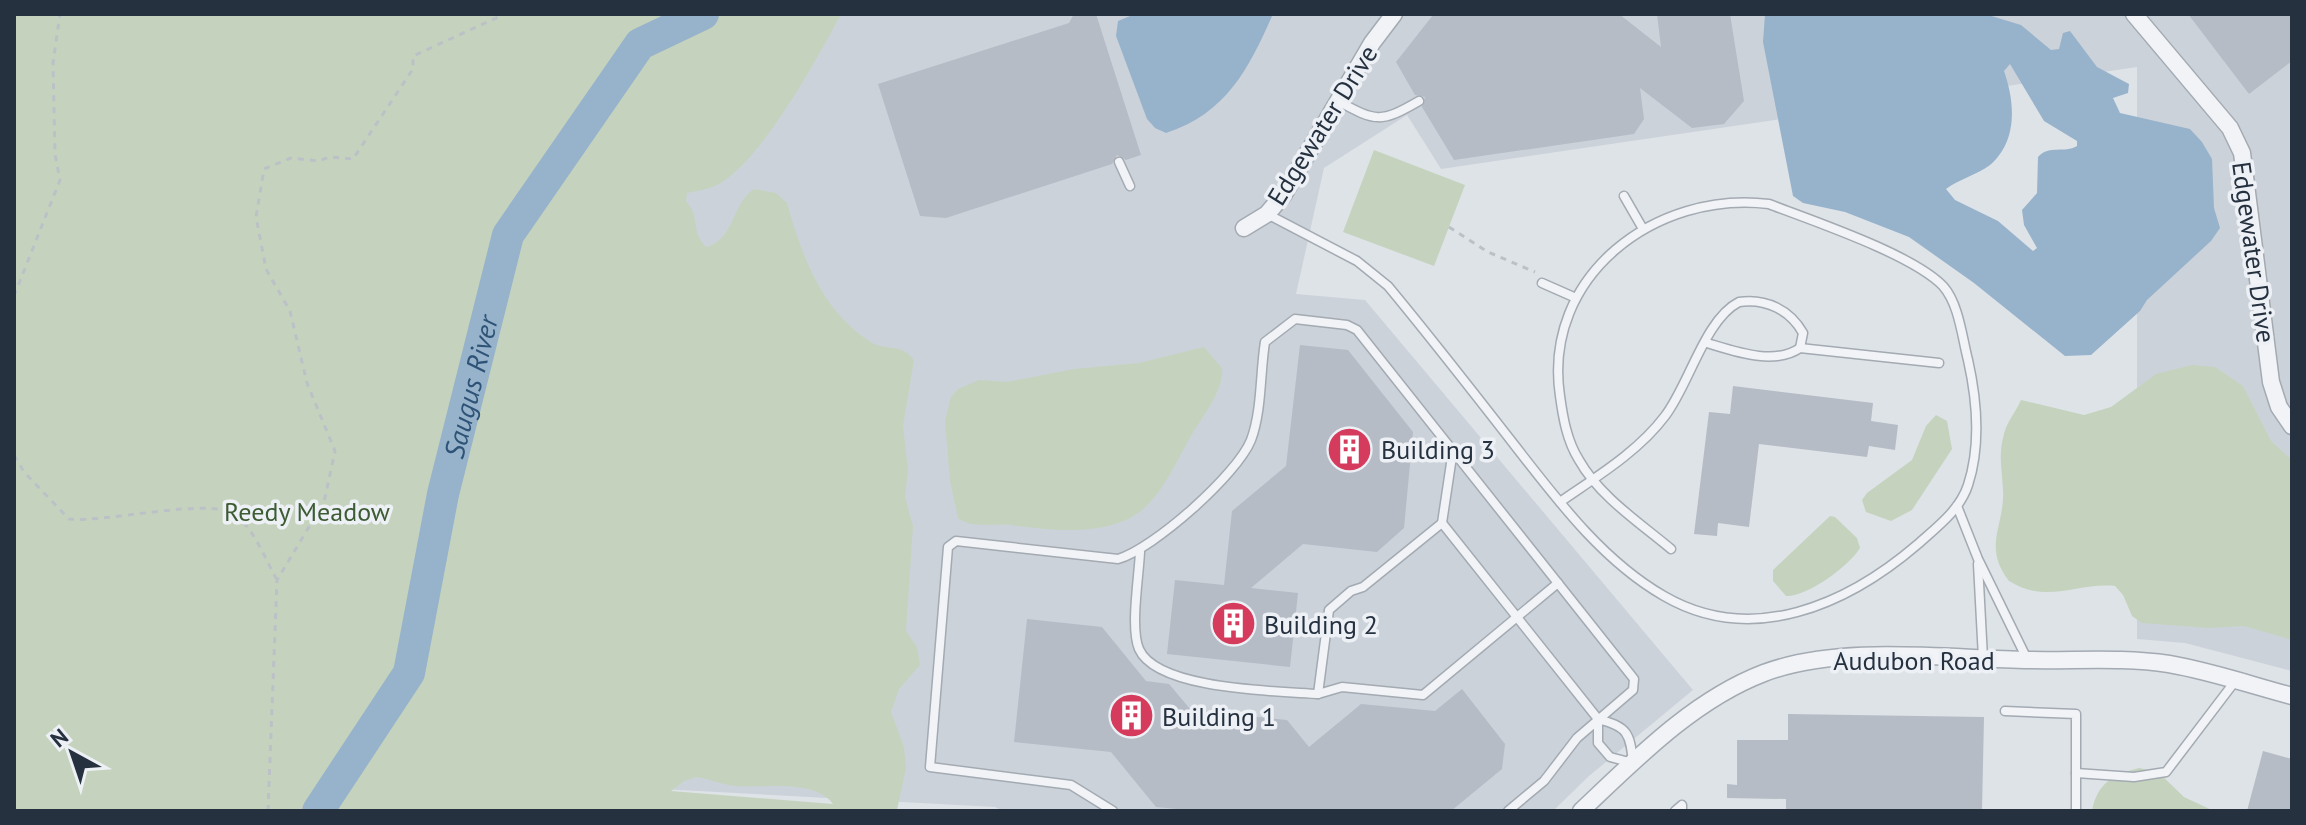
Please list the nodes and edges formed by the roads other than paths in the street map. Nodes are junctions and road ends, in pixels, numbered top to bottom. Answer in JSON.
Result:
{"nodes":[{"id":1,"x":1394,"y":14,"type":"edge"},
{"id":2,"x":2134,"y":14,"type":"edge"},
{"id":3,"x":1338,"y":101,"type":"junction"},
{"id":4,"x":1419,"y":101,"type":"dead end"},
{"id":5,"x":1119,"y":162,"type":"dead end"},
{"id":6,"x":1130,"y":186,"type":"dead end"},
{"id":7,"x":1624,"y":196,"type":"dead end"},
{"id":8,"x":1267,"y":214,"type":"junction"},
{"id":9,"x":1244,"y":228,"type":"dead end"},
{"id":10,"x":1643,"y":229,"type":"junction"},
{"id":11,"x":1544,"y":280,"type":"road end"},
{"id":12,"x":1576,"y":298,"type":"junction"},
{"id":13,"x":1707,"y":343,"type":"junction"},
{"id":14,"x":1800,"y":348,"type":"junction"},
{"id":15,"x":1939,"y":363,"type":"dead end"},
{"id":16,"x":2292,"y":426,"type":"edge"},
{"id":17,"x":1453,"y":450,"type":"junction"},
{"id":18,"x":1593,"y":479,"type":"junction"},
{"id":19,"x":1560,"y":502,"type":"junction"},
{"id":20,"x":1957,"y":506,"type":"junction"},
{"id":21,"x":1442,"y":523,"type":"junction"},
{"id":22,"x":1671,"y":549,"type":"dead end"},
{"id":23,"x":1140,"y":552,"type":"junction"},
{"id":24,"x":1978,"y":559,"type":"junction"},
{"id":25,"x":1558,"y":583,"type":"junction"},
{"id":26,"x":1516,"y":618,"type":"junction"},
{"id":27,"x":1983,"y":659,"type":"junction"},
{"id":28,"x":2027,"y":660,"type":"junction"},
{"id":29,"x":2236,"y":680,"type":"junction"},
{"id":30,"x":1318,"y":694,"type":"junction"},
{"id":31,"x":2292,"y":696,"type":"edge"},
{"id":32,"x":2005,"y":711,"type":"dead end"},
{"id":33,"x":1598,"y":719,"type":"junction"},
{"id":34,"x":1633,"y":763,"type":"junction"},
{"id":35,"x":2076,"y":773,"type":"junction"},
{"id":36,"x":1113,"y":811,"type":"edge"},
{"id":37,"x":1508,"y":811,"type":"edge"},
{"id":38,"x":1581,"y":811,"type":"edge"},
{"id":39,"x":1675,"y":811,"type":"edge"},
{"id":40,"x":1682,"y":811,"type":"edge"},
{"id":41,"x":2076,"y":811,"type":"edge"}],
"edges":[{"from":1,"to":3,"type":"street","name":"Edgewater Drive"},
{"from":2,"to":16,"type":"street","name":"Edgewater Drive"},
{"from":3,"to":4,"type":"lane"},
{"from":3,"to":8,"type":"street","name":"Edgewater Drive"},
{"from":5,"to":6,"type":"lane"},
{"from":7,"to":10,"type":"lane"},
{"from":8,"to":9,"type":"street","name":"Edgewater Drive"},
{"from":8,"to":19,"type":"lane"},
{"from":10,"to":12,"type":"lane"},
{"from":10,"to":20,"type":"lane"},
{"from":11,"to":12,"type":"lane"},
{"from":12,"to":18,"type":"lane"},
{"from":13,"to":14,"type":"lane"},
{"from":13,"to":14,"type":"lane"},
{"from":13,"to":18,"type":"lane"},
{"from":14,"to":15,"type":"lane"},
{"from":17,"to":21,"type":"lane"},
{"from":17,"to":23,"type":"lane"},
{"from":17,"to":25,"type":"lane"},
{"from":18,"to":19,"type":"lane"},
{"from":18,"to":22,"type":"lane"},
{"from":19,"to":20,"type":"lane"},
{"from":20,"to":24,"type":"lane"},
{"from":21,"to":26,"type":"lane"},
{"from":21,"to":30,"type":"lane"},
{"from":23,"to":30,"type":"lane"},
{"from":23,"to":36,"type":"lane"},
{"from":24,"to":27,"type":"lane"},
{"from":24,"to":28,"type":"lane"},
{"from":25,"to":26,"type":"lane"},
{"from":25,"to":33,"type":"lane"},
{"from":26,"to":30,"type":"lane"},
{"from":26,"to":33,"type":"lane"},
{"from":27,"to":28,"type":"street","name":"Audubon Road"},
{"from":27,"to":34,"type":"street","name":"Audubon Road"},
{"from":28,"to":29,"type":"street","name":"Audubon Road"},
{"from":29,"to":31,"type":"street","name":"Audubon Road"},
{"from":29,"to":35,"type":"lane"},
{"from":32,"to":35,"type":"lane"},
{"from":33,"to":34,"type":"lane"},
{"from":33,"to":34,"type":"lane"},
{"from":33,"to":37,"type":"lane"},
{"from":34,"to":38,"type":"street","name":"Audubon Road"},
{"from":35,"to":41,"type":"lane"},
{"from":39,"to":40,"type":"lane"}]}
